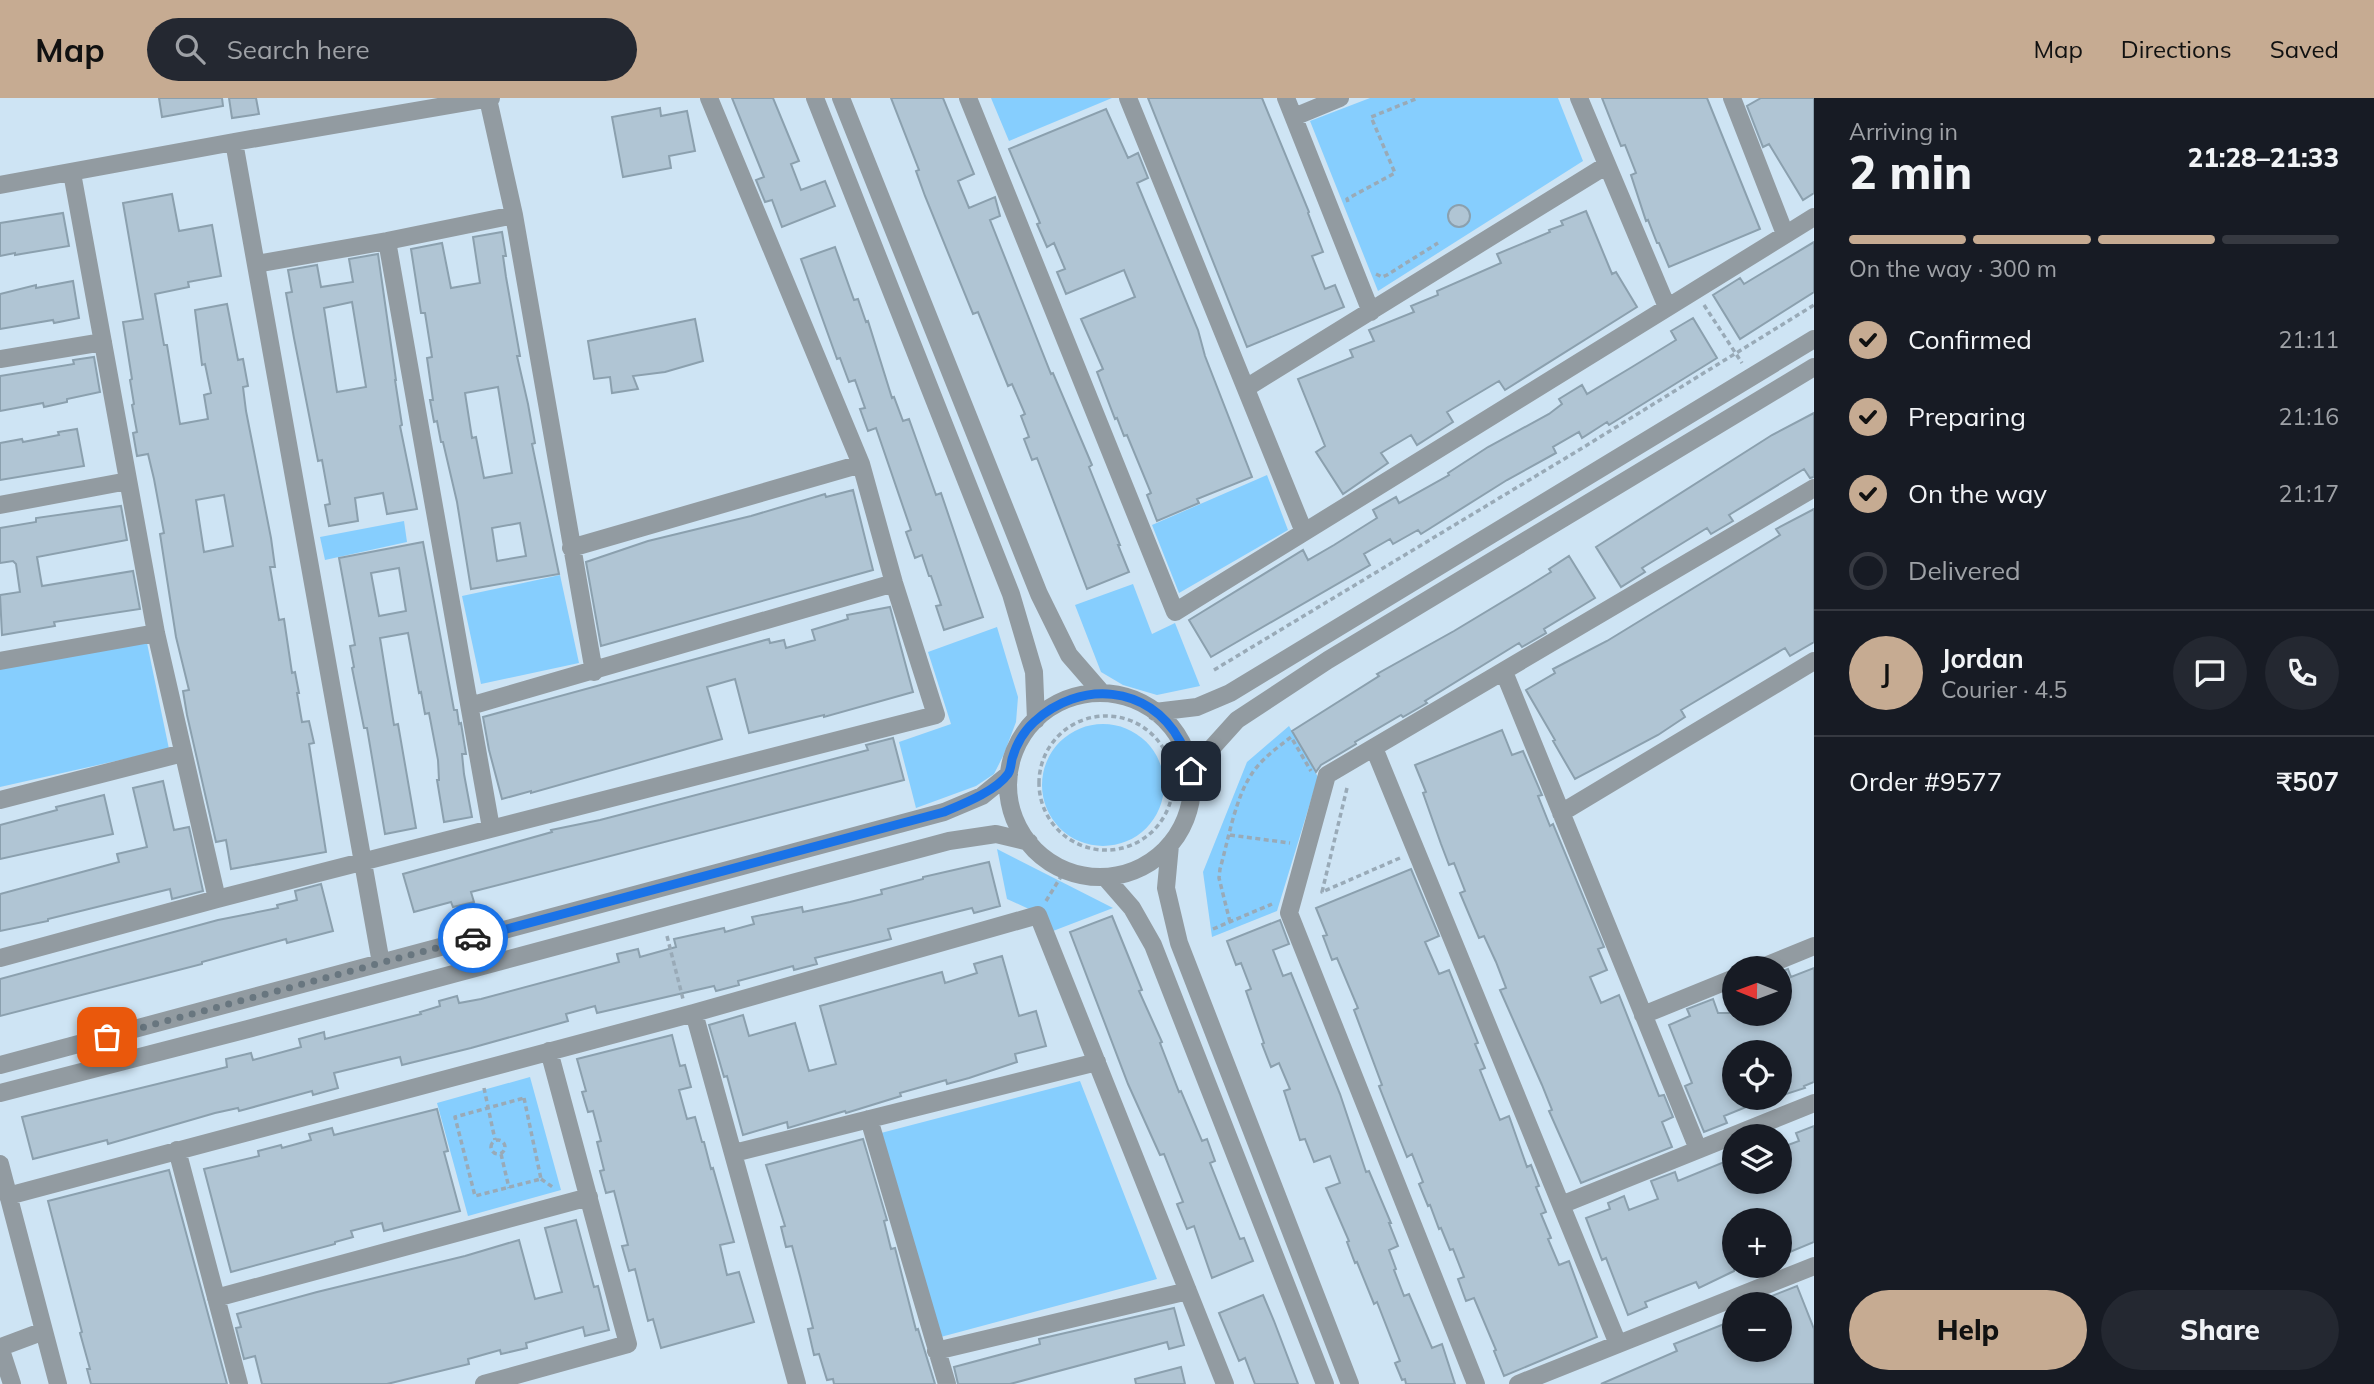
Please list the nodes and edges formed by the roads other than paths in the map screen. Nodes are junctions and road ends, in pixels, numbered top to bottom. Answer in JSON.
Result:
{"nodes":[{"id":1,"x":489,"y":98,"type":"edge"},
{"id":2,"x":709,"y":98,"type":"edge"},
{"id":3,"x":815,"y":98,"type":"edge"},
{"id":4,"x":841,"y":98,"type":"edge"},
{"id":5,"x":968,"y":98,"type":"edge"},
{"id":6,"x":1128,"y":98,"type":"edge"},
{"id":7,"x":1286,"y":98,"type":"edge"},
{"id":8,"x":1340,"y":98,"type":"edge"},
{"id":9,"x":1579,"y":98,"type":"edge"},
{"id":10,"x":1732,"y":98,"type":"edge"},
{"id":11,"x":1294,"y":117,"type":"junction"},
{"id":12,"x":234,"y":142,"type":"junction"},
{"id":13,"x":1607,"y":165,"type":"junction"},
{"id":14,"x":72,"y":173,"type":"junction"},
{"id":15,"x":0,"y":185,"type":"edge"},
{"id":16,"x":514,"y":215,"type":"junction"},
{"id":17,"x":1814,"y":216,"type":"edge"},
{"id":18,"x":1785,"y":234,"type":"junction"},
{"id":19,"x":387,"y":241,"type":"junction"},
{"id":20,"x":256,"y":264,"type":"junction"},
{"id":21,"x":1667,"y":307,"type":"junction"},
{"id":22,"x":1371,"y":312,"type":"junction"},
{"id":23,"x":1814,"y":339,"type":"edge"},
{"id":24,"x":103,"y":342,"type":"junction"},
{"id":25,"x":0,"y":359,"type":"edge"},
{"id":26,"x":1814,"y":367,"type":"edge"},
{"id":27,"x":1246,"y":388,"type":"junction"},
{"id":28,"x":861,"y":464,"type":"junction"},
{"id":29,"x":128,"y":481,"type":"junction"},
{"id":30,"x":1814,"y":488,"type":"edge"},
{"id":31,"x":0,"y":505,"type":"edge"},
{"id":32,"x":1304,"y":532,"type":"junction"},
{"id":33,"x":571,"y":548,"type":"junction"},
{"id":34,"x":894,"y":583,"type":"junction"},
{"id":35,"x":156,"y":633,"type":"junction"},
{"id":36,"x":0,"y":661,"type":"edge"},
{"id":37,"x":1814,"y":661,"type":"edge"},
{"id":38,"x":594,"y":672,"type":"junction"},
{"id":39,"x":1504,"y":672,"type":"junction"},
{"id":40,"x":1102,"y":693,"type":"junction"},
{"id":41,"x":471,"y":706,"type":"junction"},
{"id":42,"x":1155,"y":712,"type":"junction"},
{"id":43,"x":1036,"y":720,"type":"junction"},
{"id":44,"x":1374,"y":748,"type":"junction"},
{"id":45,"x":183,"y":753,"type":"junction"},
{"id":46,"x":1191,"y":771,"type":"junction"},
{"id":47,"x":1009,"y":774,"type":"junction"},
{"id":48,"x":0,"y":800,"type":"edge"},
{"id":49,"x":1561,"y":813,"type":"junction"},
{"id":50,"x":491,"y":828,"type":"junction"},
{"id":51,"x":1029,"y":842,"type":"junction"},
{"id":52,"x":1170,"y":845,"type":"junction"},
{"id":53,"x":363,"y":862,"type":"junction"},
{"id":54,"x":1105,"y":877,"type":"junction"},
{"id":55,"x":217,"y":899,"type":"junction"},
{"id":56,"x":1814,"y":946,"type":"edge"},
{"id":57,"x":1789,"y":956,"type":"edge"},
{"id":58,"x":0,"y":958,"type":"edge"},
{"id":59,"x":382,"y":963,"type":"junction"},
{"id":60,"x":1722,"y":983,"type":"edge"},
{"id":61,"x":690,"y":1014,"type":"junction"},
{"id":62,"x":1643,"y":1015,"type":"junction"},
{"id":63,"x":549,"y":1051,"type":"junction"},
{"id":64,"x":1097,"y":1062,"type":"junction"},
{"id":65,"x":0,"y":1065,"type":"edge"},
{"id":66,"x":0,"y":1093,"type":"edge"},
{"id":67,"x":1814,"y":1103,"type":"edge"},
{"id":68,"x":869,"y":1119,"type":"junction"},
{"id":69,"x":1698,"y":1149,"type":"junction"},
{"id":70,"x":177,"y":1150,"type":"junction"},
{"id":71,"x":734,"y":1153,"type":"junction"},
{"id":72,"x":0,"y":1164,"type":"edge"},
{"id":73,"x":8,"y":1196,"type":"junction"},
{"id":74,"x":589,"y":1197,"type":"junction"},
{"id":75,"x":1561,"y":1205,"type":"junction"},
{"id":76,"x":1814,"y":1266,"type":"edge"},
{"id":77,"x":1188,"y":1291,"type":"junction"},
{"id":78,"x":216,"y":1298,"type":"junction"},
{"id":79,"x":44,"y":1331,"type":"junction"},
{"id":80,"x":1618,"y":1344,"type":"junction"},
{"id":81,"x":0,"y":1347,"type":"edge"},
{"id":82,"x":936,"y":1350,"type":"junction"},
{"id":83,"x":12,"y":1384,"type":"edge"},
{"id":84,"x":58,"y":1384,"type":"edge"},
{"id":85,"x":239,"y":1384,"type":"edge"},
{"id":86,"x":484,"y":1384,"type":"edge"},
{"id":87,"x":797,"y":1384,"type":"edge"},
{"id":88,"x":947,"y":1384,"type":"edge"},
{"id":89,"x":1225,"y":1384,"type":"edge"},
{"id":90,"x":1325,"y":1384,"type":"edge"},
{"id":91,"x":1350,"y":1384,"type":"edge"},
{"id":92,"x":1476,"y":1384,"type":"edge"},
{"id":93,"x":1518,"y":1384,"type":"edge"}],
"edges":[{"from":1,"to":12,"type":"street"},
{"from":1,"to":16,"type":"street"},
{"from":2,"to":28,"type":"street"},
{"from":3,"to":43,"type":"street"},
{"from":4,"to":40,"type":"street"},
{"from":5,"to":32,"type":"street"},
{"from":6,"to":27,"type":"street"},
{"from":7,"to":11,"type":"street"},
{"from":8,"to":11,"type":"street"},
{"from":9,"to":13,"type":"street"},
{"from":10,"to":18,"type":"street"},
{"from":11,"to":22,"type":"street"},
{"from":12,"to":14,"type":"street"},
{"from":12,"to":20,"type":"street"},
{"from":13,"to":21,"type":"street"},
{"from":13,"to":22,"type":"street"},
{"from":14,"to":15,"type":"street"},
{"from":14,"to":24,"type":"street"},
{"from":16,"to":19,"type":"street"},
{"from":16,"to":33,"type":"street"},
{"from":17,"to":18,"type":"street"},
{"from":18,"to":21,"type":"street"},
{"from":19,"to":20,"type":"street"},
{"from":19,"to":41,"type":"street"},
{"from":20,"to":53,"type":"street"},
{"from":21,"to":32,"type":"street"},
{"from":22,"to":27,"type":"street"},
{"from":23,"to":42,"type":"street"},
{"from":24,"to":25,"type":"street"},
{"from":24,"to":29,"type":"street"},
{"from":26,"to":46,"type":"street"},
{"from":27,"to":32,"type":"street"},
{"from":28,"to":33,"type":"street"},
{"from":28,"to":34,"type":"street"},
{"from":29,"to":31,"type":"street"},
{"from":29,"to":35,"type":"street"},
{"from":30,"to":39,"type":"street"},
{"from":33,"to":38,"type":"street"},
{"from":34,"to":38,"type":"street"},
{"from":34,"to":50,"type":"street"},
{"from":35,"to":36,"type":"street"},
{"from":35,"to":45,"type":"street"},
{"from":37,"to":49,"type":"street"},
{"from":38,"to":41,"type":"street"},
{"from":39,"to":44,"type":"street"},
{"from":39,"to":49,"type":"street"},
{"from":40,"to":42,"type":"street"},
{"from":40,"to":43,"type":"street"},
{"from":41,"to":50,"type":"street"},
{"from":42,"to":46,"type":"street"},
{"from":43,"to":47,"type":"street"},
{"from":44,"to":75,"type":"street"},
{"from":44,"to":92,"type":"street"},
{"from":45,"to":48,"type":"street"},
{"from":45,"to":55,"type":"street"},
{"from":46,"to":52,"type":"street"},
{"from":47,"to":51,"type":"street"},
{"from":47,"to":59,"type":"street"},
{"from":49,"to":62,"type":"street"},
{"from":50,"to":53,"type":"street"},
{"from":51,"to":54,"type":"street"},
{"from":51,"to":66,"type":"street"},
{"from":52,"to":54,"type":"street"},
{"from":52,"to":91,"type":"street"},
{"from":53,"to":55,"type":"street"},
{"from":53,"to":59,"type":"street"},
{"from":54,"to":90,"type":"street"},
{"from":55,"to":58,"type":"street"},
{"from":56,"to":57,"type":"street"},
{"from":59,"to":65,"type":"street"},
{"from":60,"to":62,"type":"street"},
{"from":61,"to":63,"type":"street"},
{"from":61,"to":64,"type":"street"},
{"from":61,"to":71,"type":"street"},
{"from":62,"to":69,"type":"street"},
{"from":63,"to":70,"type":"street"},
{"from":63,"to":74,"type":"street"},
{"from":64,"to":68,"type":"street"},
{"from":64,"to":77,"type":"street"},
{"from":67,"to":69,"type":"street"},
{"from":68,"to":71,"type":"street"},
{"from":68,"to":82,"type":"street"},
{"from":69,"to":75,"type":"street"},
{"from":70,"to":73,"type":"street"},
{"from":70,"to":78,"type":"street"},
{"from":71,"to":87,"type":"street"},
{"from":72,"to":73,"type":"street"},
{"from":73,"to":79,"type":"street"},
{"from":74,"to":78,"type":"street"},
{"from":74,"to":86,"type":"street"},
{"from":75,"to":80,"type":"street"},
{"from":76,"to":80,"type":"street"},
{"from":77,"to":82,"type":"street"},
{"from":77,"to":89,"type":"street"},
{"from":78,"to":85,"type":"street"},
{"from":79,"to":81,"type":"street"},
{"from":79,"to":84,"type":"street"},
{"from":80,"to":93,"type":"street"},
{"from":81,"to":83,"type":"street"},
{"from":82,"to":88,"type":"street"}]}
